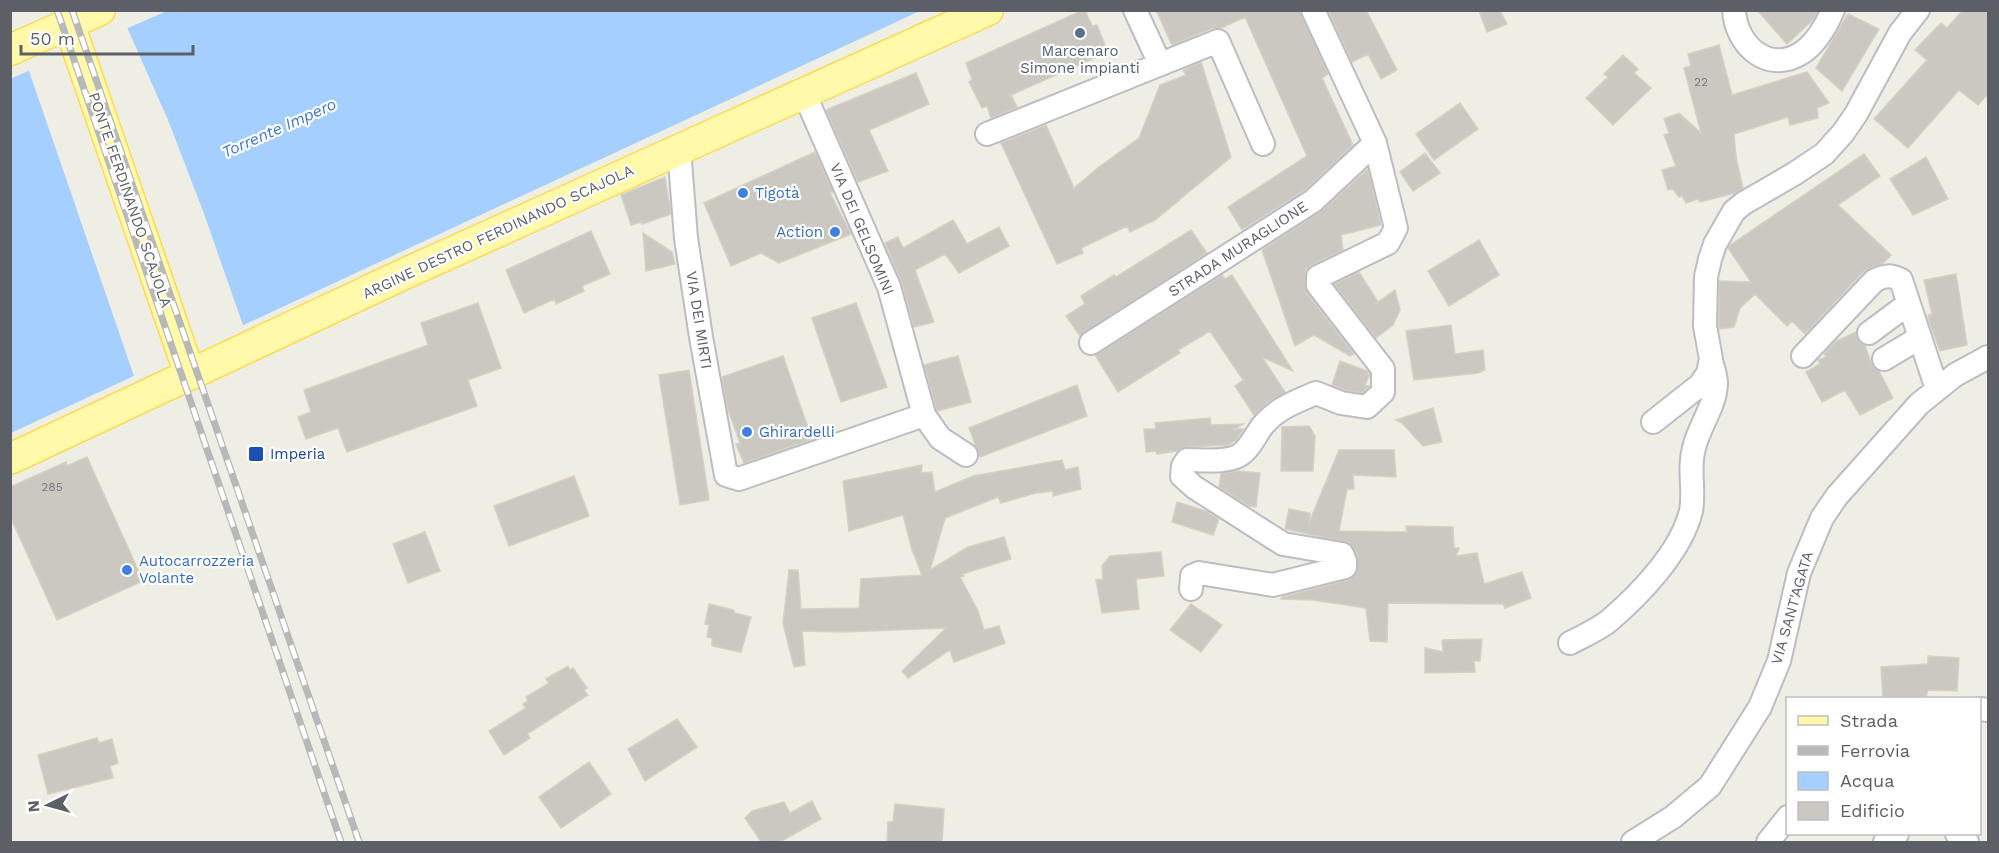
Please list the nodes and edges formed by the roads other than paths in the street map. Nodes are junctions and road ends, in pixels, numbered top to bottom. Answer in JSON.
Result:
{"nodes":[{"id":1,"x":100,"y":10,"type":"edge"},
{"id":2,"x":988,"y":10,"type":"edge"},
{"id":3,"x":1135,"y":10,"type":"edge"},
{"id":4,"x":1313,"y":10,"type":"edge"},
{"id":5,"x":1734,"y":10,"type":"edge"},
{"id":6,"x":1833,"y":10,"type":"edge"},
{"id":7,"x":1918,"y":10,"type":"edge"},
{"id":8,"x":69,"y":24,"type":"dead end"},
{"id":9,"x":10,"y":50,"type":"edge"},
{"id":10,"x":1160,"y":64,"type":"junction"},
{"id":11,"x":804,"y":93,"type":"junction"},
{"id":12,"x":987,"y":134,"type":"dead end"},
{"id":13,"x":1375,"y":143,"type":"junction"},
{"id":14,"x":1263,"y":144,"type":"dead end"},
{"id":15,"x":679,"y":149,"type":"junction"},
{"id":16,"x":1908,"y":304,"type":"junction"},
{"id":17,"x":1869,"y":333,"type":"dead end"},
{"id":18,"x":1919,"y":338,"type":"junction"},
{"id":19,"x":1091,"y":343,"type":"dead end"},
{"id":20,"x":1803,"y":356,"type":"dead end"},
{"id":21,"x":1989,"y":357,"type":"edge"},
{"id":22,"x":1711,"y":359,"type":"junction"},
{"id":23,"x":1884,"y":359,"type":"dead end"},
{"id":24,"x":190,"y":375,"type":"junction"},
{"id":25,"x":1937,"y":389,"type":"junction"},
{"id":26,"x":924,"y":415,"type":"junction"},
{"id":27,"x":1653,"y":422,"type":"dead end"},
{"id":28,"x":966,"y":455,"type":"dead end"},
{"id":29,"x":10,"y":459,"type":"edge"},
{"id":30,"x":1191,"y":589,"type":"dead end"},
{"id":31,"x":1570,"y":643,"type":"dead end"},
{"id":32,"x":1786,"y":820,"type":"edge"},
{"id":33,"x":1633,"y":843,"type":"edge"},
{"id":34,"x":1768,"y":843,"type":"edge"}],
"edges":[{"from":1,"to":9,"type":"main road"},
{"from":2,"to":11,"type":"main road","name":"ARGINE DESTRO FERDINANDO SCAJOLA"},
{"from":3,"to":10,"type":"street"},
{"from":4,"to":13,"type":"street"},
{"from":5,"to":6,"type":"street"},
{"from":7,"to":22,"type":"street"},
{"from":8,"to":24,"type":"main road","name":"PONTE FERDINANDO SCAJOLA"},
{"from":10,"to":12,"type":"street"},
{"from":10,"to":14,"type":"street"},
{"from":11,"to":15,"type":"main road","name":"ARGINE DESTRO FERDINANDO SCAJOLA"},
{"from":11,"to":26,"type":"street","name":"VIA DEI GELSOMINI"},
{"from":13,"to":19,"type":"street","name":"STRADA MURAGLIONE"},
{"from":13,"to":30,"type":"street"},
{"from":15,"to":24,"type":"main road","name":"ARGINE DESTRO FERDINANDO SCAJOLA"},
{"from":15,"to":26,"type":"street","name":"VIA DEI MIRTI"},
{"from":16,"to":17,"type":"street"},
{"from":16,"to":18,"type":"street"},
{"from":16,"to":20,"type":"street"},
{"from":18,"to":23,"type":"street"},
{"from":18,"to":25,"type":"street"},
{"from":21,"to":25,"type":"street","name":"VIA SANT'AGATA"},
{"from":22,"to":27,"type":"street"},
{"from":22,"to":31,"type":"street"},
{"from":24,"to":29,"type":"main road","name":"ARGINE DESTRO FERDINANDO SCAJOLA"},
{"from":25,"to":33,"type":"street","name":"VIA SANT'AGATA"},
{"from":26,"to":28,"type":"street","name":"VIA DEI GELSOMINI"},
{"from":32,"to":34,"type":"street"}]}
